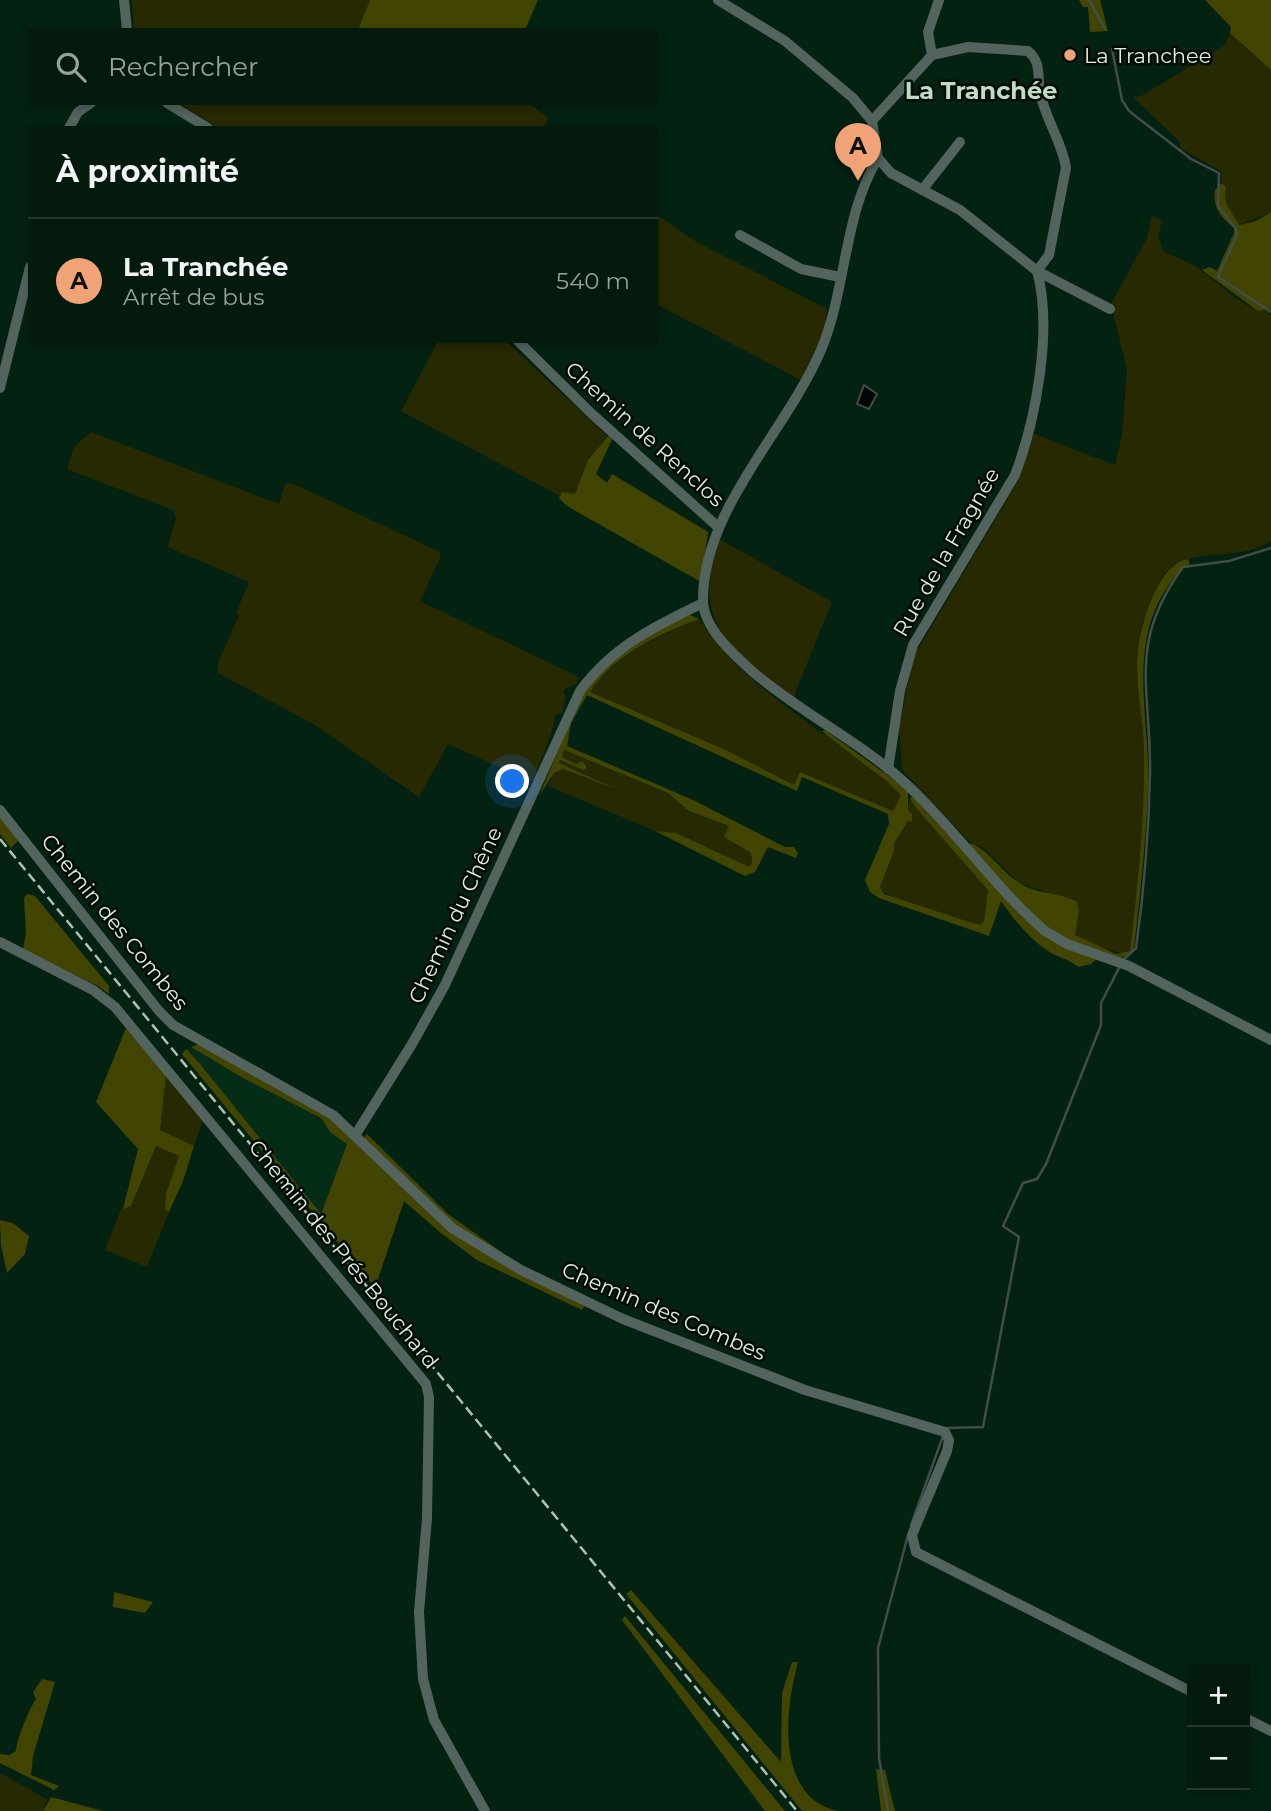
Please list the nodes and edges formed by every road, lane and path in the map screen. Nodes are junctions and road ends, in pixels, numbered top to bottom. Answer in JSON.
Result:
{"nodes":[{"id":1,"x":124,"y":0,"type":"edge"},
{"id":2,"x":718,"y":0,"type":"edge"},
{"id":3,"x":939,"y":0,"type":"edge"},
{"id":4,"x":127,"y":28,"type":"edge"},
{"id":5,"x":932,"y":55,"type":"junction"},
{"id":6,"x":88,"y":105,"type":"edge"},
{"id":7,"x":170,"y":105,"type":"edge"},
{"id":8,"x":872,"y":121,"type":"junction"},
{"id":9,"x":70,"y":126,"type":"edge"},
{"id":10,"x":205,"y":126,"type":"edge"},
{"id":11,"x":960,"y":142,"type":"dead end"},
{"id":12,"x":878,"y":158,"type":"junction"},
{"id":13,"x":922,"y":190,"type":"junction"},
{"id":14,"x":740,"y":235,"type":"dead end"},
{"id":15,"x":1037,"y":271,"type":"junction"},
{"id":16,"x":28,"y":275,"type":"edge"},
{"id":17,"x":840,"y":277,"type":"junction"},
{"id":18,"x":1110,"y":309,"type":"dead end"},
{"id":19,"x":520,"y":343,"type":"edge"},
{"id":20,"x":0,"y":388,"type":"edge"},
{"id":21,"x":717,"y":526,"type":"junction"},
{"id":22,"x":703,"y":603,"type":"junction"},
{"id":23,"x":888,"y":769,"type":"junction"},
{"id":24,"x":0,"y":810,"type":"edge"},
{"id":25,"x":0,"y":942,"type":"edge"},
{"id":26,"x":1271,"y":1040,"type":"edge"},
{"id":27,"x":356,"y":1134,"type":"junction"},
{"id":28,"x":1187,"y":1689,"type":"edge"},
{"id":29,"x":1250,"y":1720,"type":"edge"},
{"id":30,"x":1271,"y":1731,"type":"edge"},
{"id":31,"x":485,"y":1811,"type":"edge"}],
"edges":[{"from":1,"to":4,"type":"street"},
{"from":2,"to":8,"type":"street"},
{"from":3,"to":5,"type":"street"},
{"from":5,"to":8,"type":"street"},
{"from":5,"to":15,"type":"street"},
{"from":6,"to":9,"type":"street"},
{"from":7,"to":10,"type":"street"},
{"from":8,"to":12,"type":"street"},
{"from":11,"to":13,"type":"street"},
{"from":12,"to":13,"type":"street"},
{"from":12,"to":17,"type":"street"},
{"from":13,"to":15,"type":"street"},
{"from":14,"to":17,"type":"street"},
{"from":15,"to":18,"type":"street"},
{"from":15,"to":23,"type":"street","name":"Rue de la Fragnée"},
{"from":16,"to":20,"type":"street"},
{"from":17,"to":21,"type":"street"},
{"from":19,"to":21,"type":"street","name":"Chemin de Renclos"},
{"from":21,"to":22,"type":"street"},
{"from":22,"to":23,"type":"street"},
{"from":22,"to":27,"type":"street","name":"Chemin du Chêne"},
{"from":23,"to":26,"type":"street"},
{"from":24,"to":27,"type":"street","name":"Chemin des Combes"},
{"from":25,"to":31,"type":"street","name":"Chemin des Prés Bouchard"},
{"from":27,"to":28,"type":"street","name":"Chemin des Combes"},
{"from":29,"to":30,"type":"street"}]}
